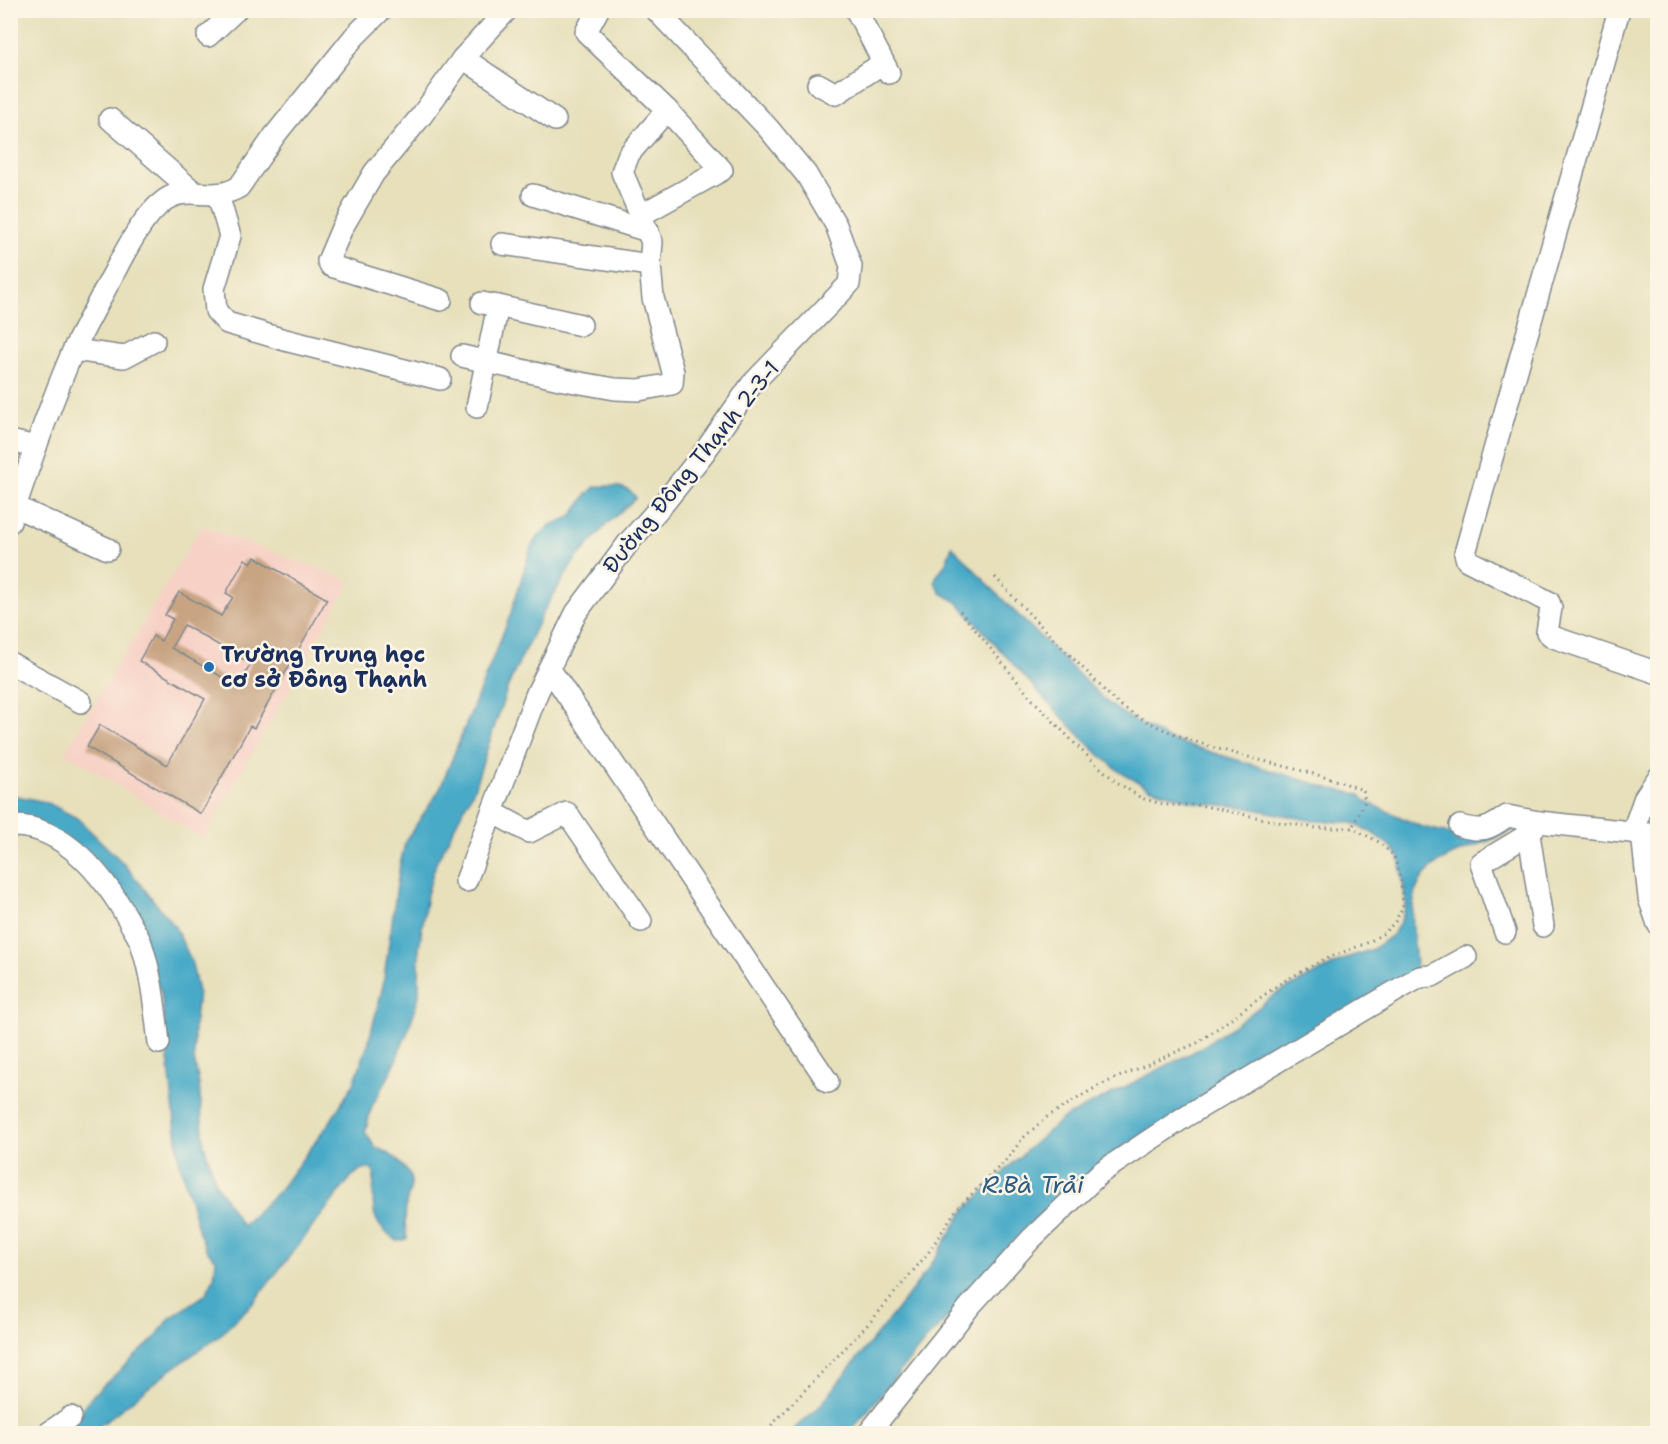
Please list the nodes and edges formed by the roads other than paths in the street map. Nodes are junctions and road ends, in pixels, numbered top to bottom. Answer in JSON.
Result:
{"nodes":[{"id":1,"x":236,"y":10,"type":"edge"},
{"id":2,"x":507,"y":10,"type":"edge"},
{"id":3,"x":598,"y":10,"type":"edge"},
{"id":4,"x":656,"y":10,"type":"edge"},
{"id":5,"x":856,"y":10,"type":"edge"},
{"id":6,"x":1619,"y":10,"type":"edge"},
{"id":7,"x":377,"y":12,"type":"edge"},
{"id":8,"x":208,"y":36,"type":"dead end"},
{"id":9,"x":463,"y":58,"type":"junction"},
{"id":10,"x":818,"y":84,"type":"dead end"},
{"id":11,"x":667,"y":110,"type":"junction"},
{"id":12,"x":110,"y":119,"type":"dead end"},
{"id":13,"x":555,"y":120,"type":"dead end"},
{"id":14,"x":195,"y":193,"type":"junction"},
{"id":15,"x":218,"y":195,"type":"junction"},
{"id":16,"x":533,"y":195,"type":"dead end"},
{"id":17,"x":644,"y":223,"type":"junction"},
{"id":18,"x":502,"y":244,"type":"dead end"},
{"id":19,"x":651,"y":265,"type":"junction"},
{"id":20,"x":441,"y":300,"type":"dead end"},
{"id":21,"x":581,"y":325,"type":"dead end"},
{"id":22,"x":154,"y":341,"type":"dead end"},
{"id":23,"x":74,"y":350,"type":"junction"},
{"id":24,"x":462,"y":356,"type":"dead end"},
{"id":25,"x":486,"y":362,"type":"junction"},
{"id":26,"x":440,"y":379,"type":"dead end"},
{"id":27,"x":477,"y":407,"type":"dead end"},
{"id":28,"x":10,"y":441,"type":"edge"},
{"id":29,"x":36,"y":447,"type":"junction"},
{"id":30,"x":13,"y":515,"type":"edge"},
{"id":31,"x":108,"y":549,"type":"dead end"},
{"id":32,"x":10,"y":663,"type":"edge"},
{"id":33,"x":549,"y":668,"type":"junction"},
{"id":34,"x":1658,"y":673,"type":"edge"},
{"id":35,"x":81,"y":702,"type":"dead end"},
{"id":36,"x":1658,"y":778,"type":"edge"},
{"id":37,"x":492,"y":812,"type":"junction"},
{"id":38,"x":10,"y":826,"type":"edge"},
{"id":39,"x":1460,"y":826,"type":"dead end"},
{"id":40,"x":1534,"y":828,"type":"junction"},
{"id":41,"x":1644,"y":833,"type":"edge"},
{"id":42,"x":466,"y":881,"type":"dead end"},
{"id":43,"x":641,"y":921,"type":"dead end"},
{"id":44,"x":1658,"y":924,"type":"edge"},
{"id":45,"x":1543,"y":926,"type":"dead end"},
{"id":46,"x":1505,"y":932,"type":"dead end"},
{"id":47,"x":1466,"y":957,"type":"dead end"},
{"id":48,"x":159,"y":1043,"type":"dead end"},
{"id":49,"x":828,"y":1082,"type":"dead end"},
{"id":50,"x":71,"y":1417,"type":"dead end"},
{"id":51,"x":47,"y":1434,"type":"edge"},
{"id":52,"x":868,"y":1434,"type":"edge"}],
"edges":[{"from":1,"to":8,"type":"street"},
{"from":2,"to":9,"type":"street"},
{"from":3,"to":11,"type":"street"},
{"from":4,"to":33,"type":"street","name":"Đường Đông Thạnh 2-3-1"},
{"from":5,"to":10,"type":"street"},
{"from":6,"to":34,"type":"street"},
{"from":7,"to":15,"type":"street"},
{"from":9,"to":13,"type":"street"},
{"from":9,"to":20,"type":"street"},
{"from":11,"to":17,"type":"street"},
{"from":11,"to":17,"type":"street"},
{"from":12,"to":14,"type":"street"},
{"from":14,"to":15,"type":"street"},
{"from":14,"to":23,"type":"street"},
{"from":15,"to":26,"type":"street"},
{"from":16,"to":17,"type":"street"},
{"from":17,"to":19,"type":"street"},
{"from":18,"to":19,"type":"street"},
{"from":19,"to":25,"type":"street"},
{"from":21,"to":25,"type":"street"},
{"from":22,"to":23,"type":"street"},
{"from":23,"to":29,"type":"street"},
{"from":24,"to":25,"type":"street"},
{"from":25,"to":27,"type":"street"},
{"from":28,"to":29,"type":"street"},
{"from":29,"to":30,"type":"street"},
{"from":30,"to":31,"type":"street"},
{"from":32,"to":35,"type":"street"},
{"from":33,"to":37,"type":"street","name":"Đường Đông Thạnh 2-3-1"},
{"from":33,"to":49,"type":"street"},
{"from":36,"to":41,"type":"street"},
{"from":37,"to":42,"type":"street","name":"Đường Đông Thạnh 2-3-1"},
{"from":37,"to":43,"type":"street"},
{"from":38,"to":48,"type":"street"},
{"from":39,"to":40,"type":"street"},
{"from":40,"to":41,"type":"street"},
{"from":40,"to":45,"type":"street"},
{"from":40,"to":46,"type":"street"},
{"from":41,"to":44,"type":"street"},
{"from":47,"to":52,"type":"street"},
{"from":50,"to":51,"type":"street"}]}
